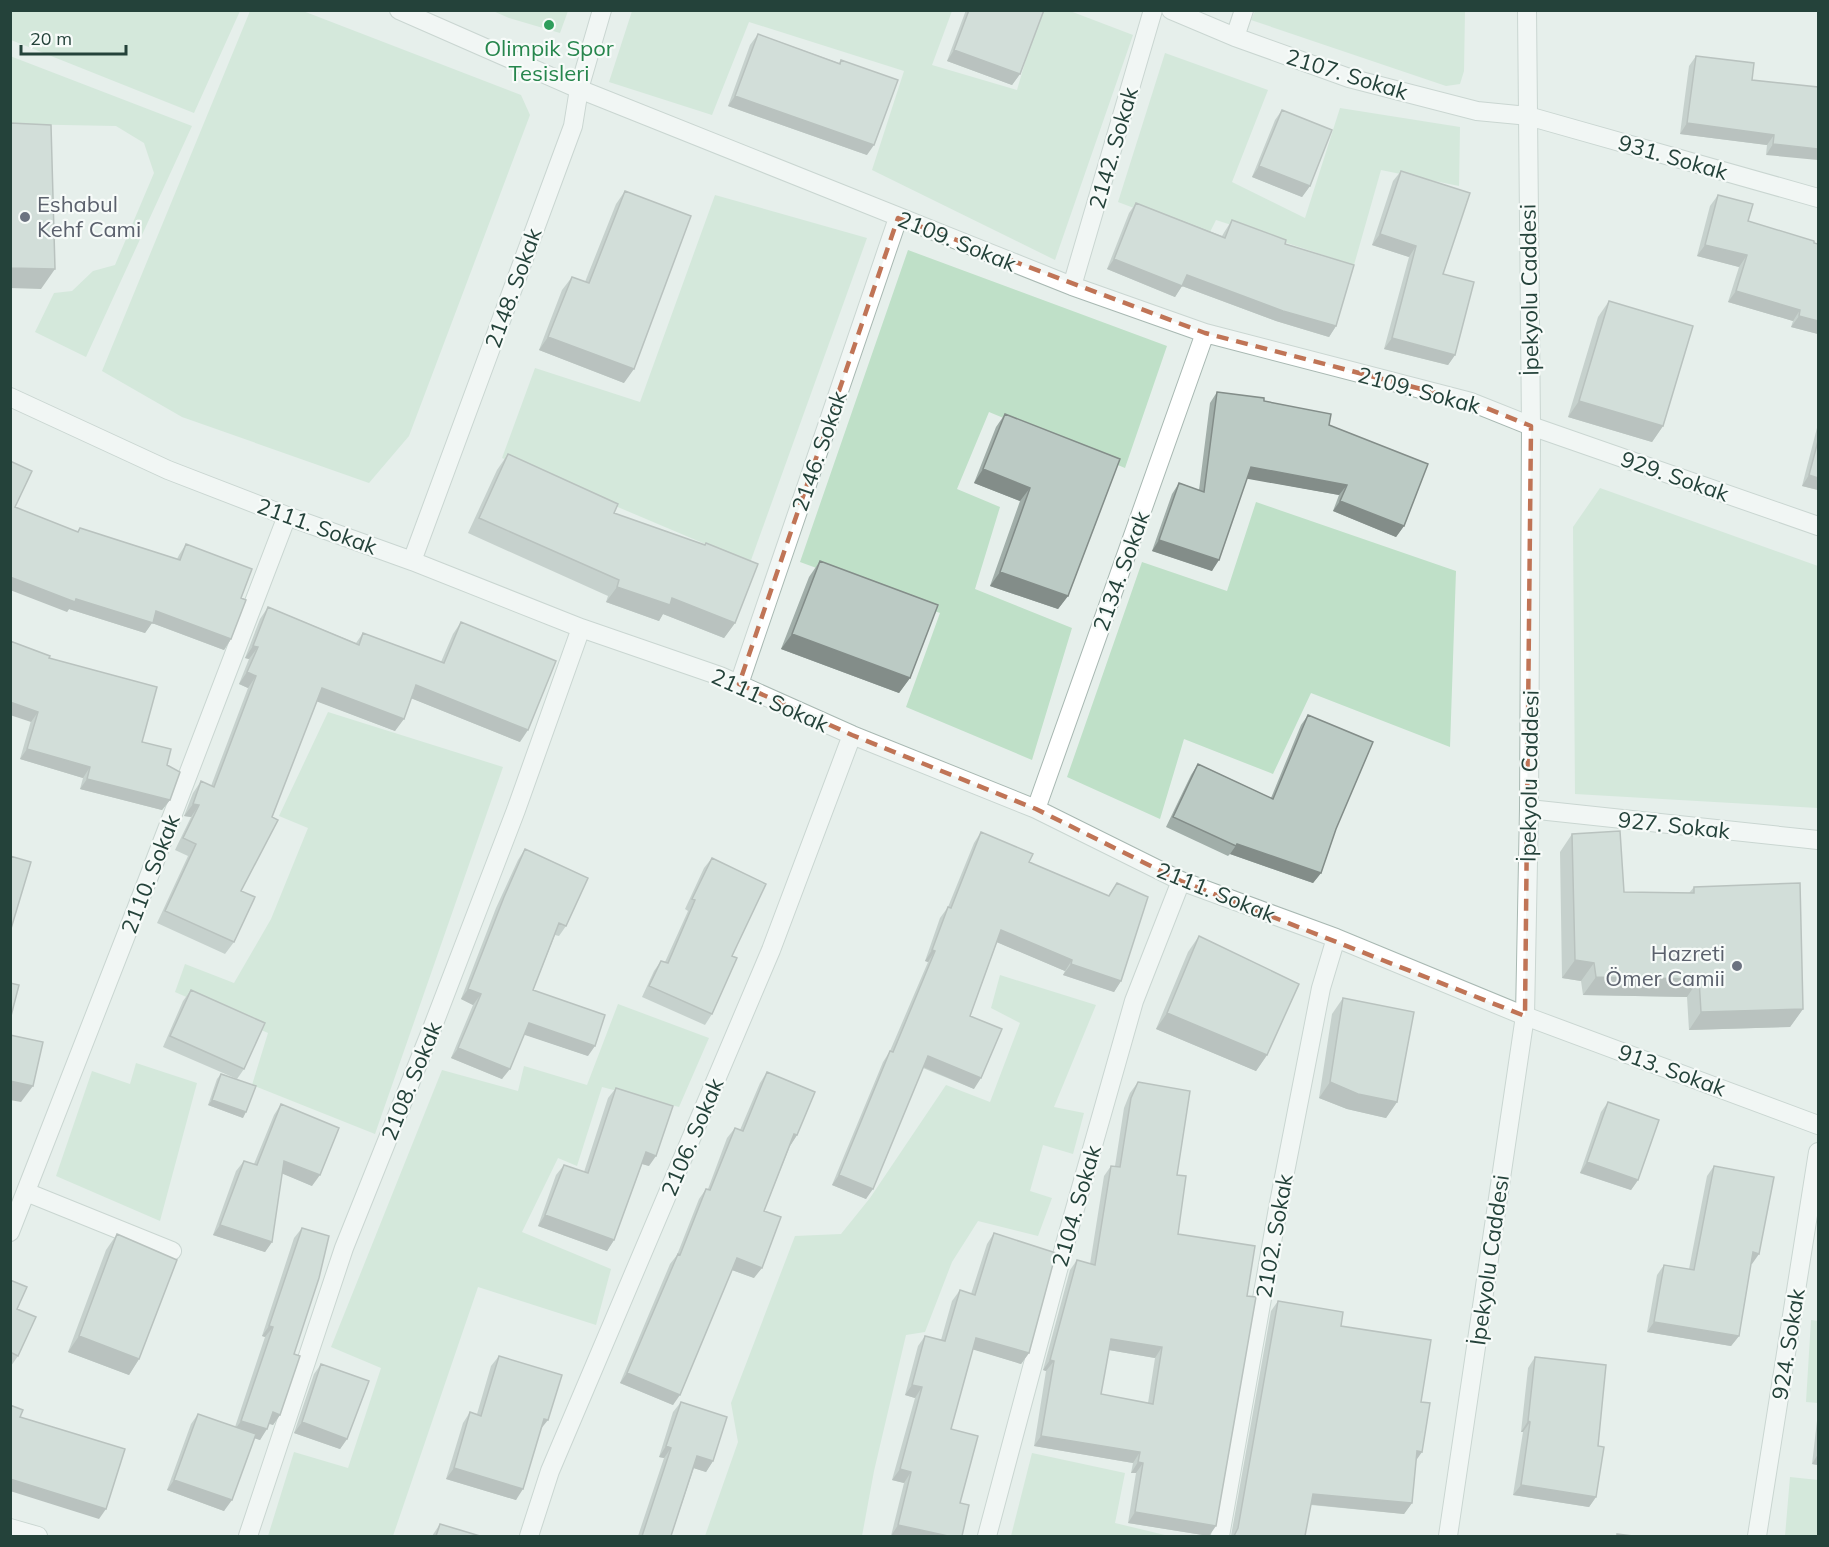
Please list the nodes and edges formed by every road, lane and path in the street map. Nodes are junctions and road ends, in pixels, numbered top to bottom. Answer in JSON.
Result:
{"nodes":[{"id":1,"x":399,"y":10,"type":"edge"},
{"id":2,"x":602,"y":10,"type":"edge"},
{"id":3,"x":1154,"y":10,"type":"edge"},
{"id":4,"x":1171,"y":10,"type":"edge"},
{"id":5,"x":1244,"y":10,"type":"edge"},
{"id":6,"x":1527,"y":10,"type":"edge"},
{"id":7,"x":1235,"y":37,"type":"junction"},
{"id":8,"x":579,"y":89,"type":"junction"},
{"id":9,"x":1528,"y":116,"type":"junction"},
{"id":10,"x":1818,"y":198,"type":"edge"},
{"id":11,"x":898,"y":218,"type":"junction"},
{"id":12,"x":1072,"y":286,"type":"junction"},
{"id":13,"x":1205,"y":333,"type":"junction"},
{"id":14,"x":10,"y":398,"type":"edge"},
{"id":15,"x":1530,"y":426,"type":"junction"},
{"id":16,"x":287,"y":516,"type":"junction"},
{"id":17,"x":1818,"y":526,"type":"edge"},
{"id":18,"x":412,"y":561,"type":"junction"},
{"id":19,"x":581,"y":628,"type":"junction"},
{"id":20,"x":739,"y":684,"type":"junction"},
{"id":21,"x":852,"y":735,"type":"junction"},
{"id":22,"x":1036,"y":809,"type":"junction"},
{"id":23,"x":1529,"y":809,"type":"junction"},
{"id":24,"x":1818,"y":840,"type":"edge"},
{"id":25,"x":1181,"y":880,"type":"junction"},
{"id":26,"x":1336,"y":938,"type":"junction"},
{"id":27,"x":1525,"y":1016,"type":"junction"},
{"id":28,"x":1818,"y":1125,"type":"edge"},
{"id":29,"x":1818,"y":1152,"type":"edge"},
{"id":30,"x":26,"y":1192,"type":"junction"},
{"id":31,"x":10,"y":1232,"type":"edge"},
{"id":32,"x":172,"y":1251,"type":"dead end"},
{"id":33,"x":10,"y":1528,"type":"edge"},
{"id":34,"x":38,"y":1536,"type":"edge"},
{"id":35,"x":248,"y":1536,"type":"edge"},
{"id":36,"x":529,"y":1536,"type":"edge"},
{"id":37,"x":987,"y":1536,"type":"edge"},
{"id":38,"x":1220,"y":1536,"type":"edge"},
{"id":39,"x":1448,"y":1536,"type":"edge"},
{"id":40,"x":1757,"y":1536,"type":"edge"}],
"edges":[{"from":1,"to":8,"type":"street","name":"2109. Sokak"},
{"from":2,"to":8,"type":"street","name":"2148. Sokak"},
{"from":3,"to":12,"type":"street","name":"2142. Sokak"},
{"from":4,"to":7,"type":"street","name":"2107. Sokak"},
{"from":5,"to":7,"type":"street"},
{"from":6,"to":9,"type":"street","name":"İpekyolu Caddesi"},
{"from":7,"to":9,"type":"street","name":"2107. Sokak"},
{"from":8,"to":11,"type":"street","name":"2109. Sokak"},
{"from":8,"to":18,"type":"street","name":"2148. Sokak"},
{"from":9,"to":10,"type":"street","name":"931. Sokak"},
{"from":9,"to":15,"type":"street","name":"İpekyolu Caddesi"},
{"from":11,"to":12,"type":"street","name":"2109. Sokak"},
{"from":11,"to":20,"type":"street","name":"2146. Sokak"},
{"from":12,"to":13,"type":"street","name":"2109. Sokak"},
{"from":13,"to":15,"type":"street","name":"2109. Sokak"},
{"from":13,"to":22,"type":"street","name":"2134. Sokak"},
{"from":14,"to":16,"type":"street","name":"2111. Sokak"},
{"from":15,"to":17,"type":"street","name":"929. Sokak"},
{"from":15,"to":23,"type":"street","name":"İpekyolu Caddesi"},
{"from":16,"to":18,"type":"street","name":"2111. Sokak"},
{"from":16,"to":30,"type":"street","name":"2110. Sokak"},
{"from":18,"to":19,"type":"street","name":"2111. Sokak"},
{"from":19,"to":20,"type":"street","name":"2111. Sokak"},
{"from":19,"to":35,"type":"street","name":"2108. Sokak"},
{"from":20,"to":21,"type":"street","name":"2111. Sokak"},
{"from":21,"to":22,"type":"street","name":"2111. Sokak"},
{"from":21,"to":36,"type":"street","name":"2106. Sokak"},
{"from":22,"to":25,"type":"street","name":"2111. Sokak"},
{"from":23,"to":24,"type":"street","name":"927. Sokak"},
{"from":23,"to":27,"type":"street","name":"İpekyolu Caddesi"},
{"from":25,"to":26,"type":"street","name":"2111. Sokak"},
{"from":25,"to":37,"type":"street","name":"2104. Sokak"},
{"from":26,"to":27,"type":"street","name":"2111. Sokak"},
{"from":26,"to":38,"type":"street","name":"2102. Sokak"},
{"from":27,"to":28,"type":"street","name":"913. Sokak"},
{"from":27,"to":39,"type":"street","name":"İpekyolu Caddesi"},
{"from":29,"to":40,"type":"street","name":"924. Sokak"},
{"from":30,"to":31,"type":"street","name":"2110. Sokak"},
{"from":30,"to":32,"type":"street"},
{"from":33,"to":34,"type":"street"}]}
